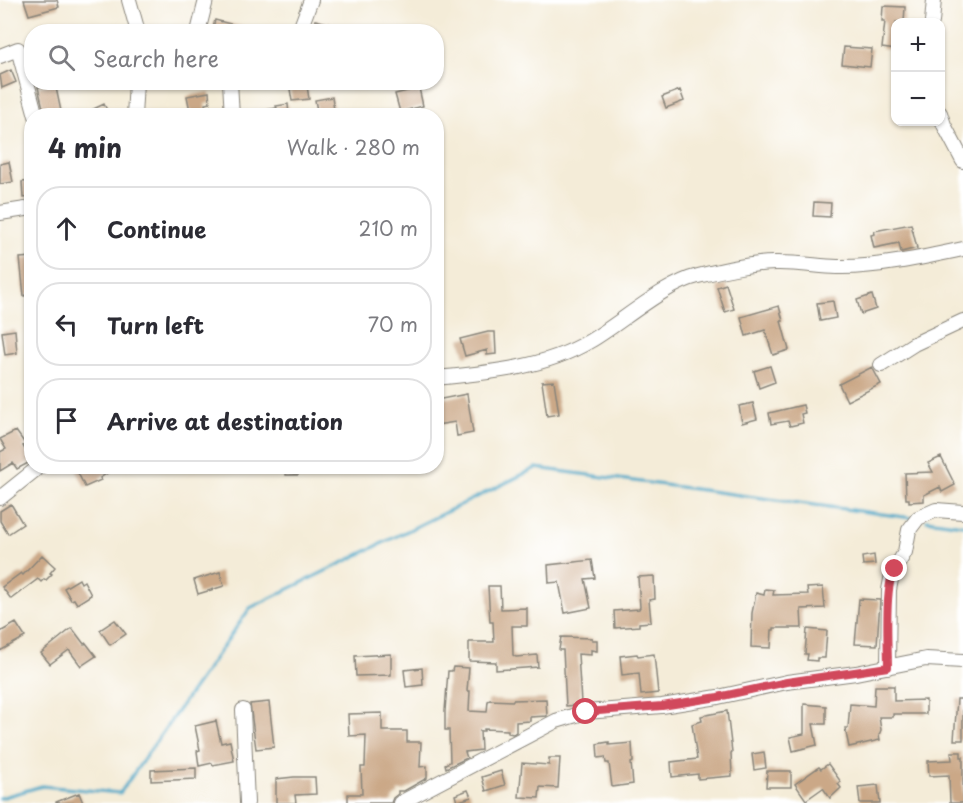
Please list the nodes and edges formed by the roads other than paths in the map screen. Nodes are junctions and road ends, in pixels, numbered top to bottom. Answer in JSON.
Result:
{"nodes":[{"id":1,"x":129,"y":0,"type":"edge"},
{"id":2,"x":207,"y":0,"type":"edge"},
{"id":3,"x":310,"y":0,"type":"edge"},
{"id":4,"x":934,"y":0,"type":"edge"},
{"id":5,"x":932,"y":18,"type":"edge"},
{"id":6,"x":136,"y":24,"type":"edge"},
{"id":7,"x":200,"y":24,"type":"edge"},
{"id":8,"x":302,"y":24,"type":"edge"},
{"id":9,"x":0,"y":56,"type":"edge"},
{"id":10,"x":24,"y":72,"type":"edge"},
{"id":11,"x":29,"y":90,"type":"edge"},
{"id":12,"x":136,"y":90,"type":"edge"},
{"id":13,"x":230,"y":90,"type":"edge"},
{"id":14,"x":34,"y":108,"type":"edge"},
{"id":15,"x":134,"y":108,"type":"edge"},
{"id":16,"x":232,"y":108,"type":"edge"},
{"id":17,"x":945,"y":126,"type":"edge"},
{"id":18,"x":963,"y":161,"type":"edge"},
{"id":19,"x":24,"y":209,"type":"edge"},
{"id":20,"x":0,"y":213,"type":"edge"},
{"id":21,"x":963,"y":249,"type":"edge"},
{"id":22,"x":963,"y":321,"type":"edge"},
{"id":23,"x":881,"y":365,"type":"dead end"},
{"id":24,"x":444,"y":377,"type":"edge"},
{"id":25,"x":30,"y":474,"type":"edge"},
{"id":26,"x":0,"y":498,"type":"edge"},
{"id":27,"x":963,"y":512,"type":"edge"},
{"id":28,"x":963,"y":662,"type":"edge"},
{"id":29,"x":888,"y":667,"type":"junction"},
{"id":30,"x":243,"y":710,"type":"dead end"},
{"id":31,"x":247,"y":803,"type":"edge"},
{"id":32,"x":400,"y":803,"type":"edge"}],
"edges":[{"from":1,"to":6,"type":"street"},
{"from":2,"to":7,"type":"street"},
{"from":3,"to":8,"type":"street"},
{"from":4,"to":5,"type":"street"},
{"from":9,"to":10,"type":"street"},
{"from":11,"to":14,"type":"street"},
{"from":12,"to":15,"type":"street"},
{"from":13,"to":16,"type":"street"},
{"from":17,"to":18,"type":"street"},
{"from":19,"to":20,"type":"street"},
{"from":21,"to":24,"type":"street"},
{"from":22,"to":23,"type":"street"},
{"from":25,"to":26,"type":"street"},
{"from":27,"to":29,"type":"street"},
{"from":28,"to":29,"type":"street"},
{"from":29,"to":32,"type":"street"},
{"from":30,"to":31,"type":"street"}]}
